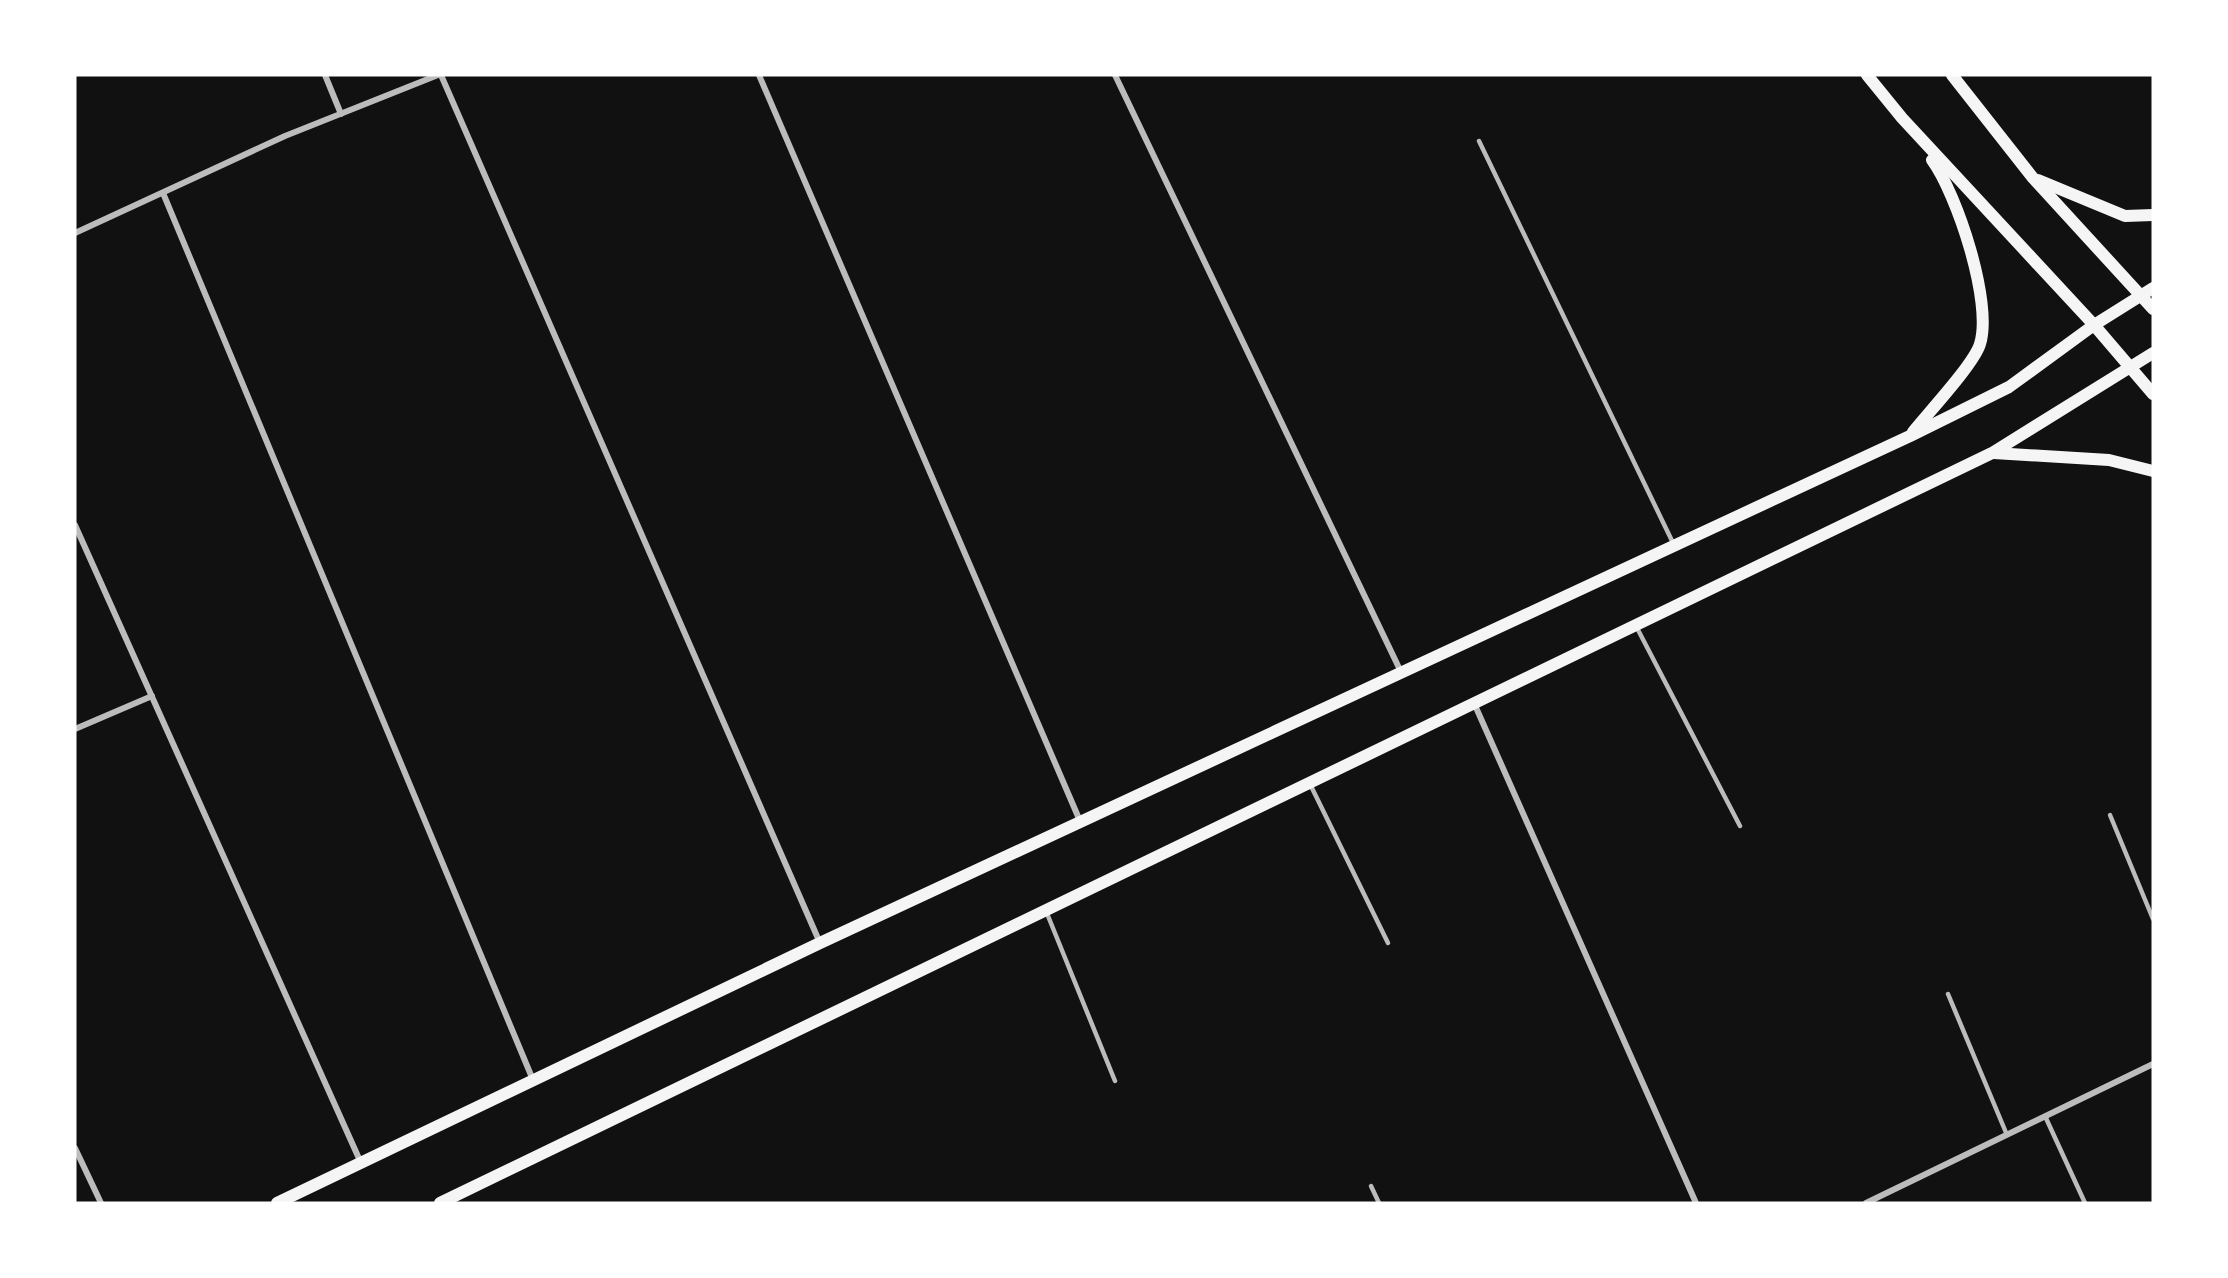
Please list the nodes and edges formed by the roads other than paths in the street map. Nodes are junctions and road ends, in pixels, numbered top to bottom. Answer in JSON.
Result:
{"nodes":[{"id":1,"x":325,"y":75,"type":"edge"},
{"id":2,"x":439,"y":75,"type":"edge"},
{"id":3,"x":759,"y":75,"type":"edge"},
{"id":4,"x":1116,"y":75,"type":"edge"},
{"id":5,"x":1867,"y":75,"type":"edge"},
{"id":6,"x":1952,"y":75,"type":"edge"},
{"id":7,"x":341,"y":114,"type":"junction"},
{"id":8,"x":1902,"y":118,"type":"junction"},
{"id":9,"x":1479,"y":141,"type":"dead end"},
{"id":10,"x":2033,"y":177,"type":"junction"},
{"id":11,"x":163,"y":193,"type":"junction"},
{"id":12,"x":2153,"y":215,"type":"edge"},
{"id":13,"x":75,"y":233,"type":"edge"},
{"id":14,"x":2153,"y":288,"type":"edge"},
{"id":15,"x":2141,"y":296,"type":"junction"},
{"id":16,"x":2153,"y":309,"type":"edge"},
{"id":17,"x":2094,"y":325,"type":"junction"},
{"id":18,"x":2153,"y":353,"type":"edge"},
{"id":19,"x":2130,"y":368,"type":"junction"},
{"id":20,"x":2153,"y":394,"type":"edge"},
{"id":21,"x":1910,"y":436,"type":"junction"},
{"id":22,"x":1992,"y":453,"type":"junction"},
{"id":23,"x":2153,"y":471,"type":"edge"},
{"id":24,"x":75,"y":525,"type":"edge"},
{"id":25,"x":1674,"y":545,"type":"junction"},
{"id":26,"x":1635,"y":625,"type":"junction"},
{"id":27,"x":1401,"y":672,"type":"junction"},
{"id":28,"x":152,"y":696,"type":"junction"},
{"id":29,"x":1474,"y":703,"type":"junction"},
{"id":30,"x":75,"y":729,"type":"edge"},
{"id":31,"x":1310,"y":783,"type":"junction"},
{"id":32,"x":2110,"y":815,"type":"dead end"},
{"id":33,"x":1081,"y":822,"type":"junction"},
{"id":34,"x":1740,"y":826,"type":"dead end"},
{"id":35,"x":1046,"y":910,"type":"junction"},
{"id":36,"x":2153,"y":919,"type":"edge"},
{"id":37,"x":820,"y":943,"type":"junction"},
{"id":38,"x":1388,"y":943,"type":"dead end"},
{"id":39,"x":1948,"y":994,"type":"dead end"},
{"id":40,"x":2153,"y":1064,"type":"edge"},
{"id":41,"x":533,"y":1081,"type":"junction"},
{"id":42,"x":1115,"y":1081,"type":"dead end"},
{"id":43,"x":2045,"y":1116,"type":"junction"},
{"id":44,"x":2007,"y":1135,"type":"junction"},
{"id":45,"x":75,"y":1148,"type":"edge"},
{"id":46,"x":361,"y":1163,"type":"junction"},
{"id":47,"x":1371,"y":1186,"type":"dead end"},
{"id":48,"x":101,"y":1203,"type":"edge"},
{"id":49,"x":277,"y":1203,"type":"edge"},
{"id":50,"x":440,"y":1203,"type":"edge"},
{"id":51,"x":1379,"y":1203,"type":"edge"},
{"id":52,"x":1696,"y":1203,"type":"edge"},
{"id":53,"x":1866,"y":1203,"type":"edge"},
{"id":54,"x":2085,"y":1203,"type":"edge"}],
"edges":[{"from":1,"to":7,"type":"street"},
{"from":2,"to":7,"type":"street"},
{"from":2,"to":37,"type":"street"},
{"from":3,"to":33,"type":"street"},
{"from":4,"to":27,"type":"street"},
{"from":5,"to":8,"type":"main road"},
{"from":6,"to":10,"type":"main road"},
{"from":7,"to":11,"type":"street"},
{"from":8,"to":17,"type":"main road"},
{"from":8,"to":21,"type":"main road"},
{"from":9,"to":25,"type":"lane"},
{"from":10,"to":12,"type":"main road"},
{"from":10,"to":15,"type":"main road"},
{"from":11,"to":13,"type":"street"},
{"from":11,"to":41,"type":"street"},
{"from":14,"to":15,"type":"main road"},
{"from":15,"to":16,"type":"main road"},
{"from":15,"to":17,"type":"main road"},
{"from":17,"to":19,"type":"main road"},
{"from":17,"to":21,"type":"main road"},
{"from":18,"to":19,"type":"main road"},
{"from":19,"to":20,"type":"main road"},
{"from":19,"to":22,"type":"main road"},
{"from":21,"to":25,"type":"main road"},
{"from":22,"to":23,"type":"main road"},
{"from":22,"to":26,"type":"main road"},
{"from":24,"to":28,"type":"street"},
{"from":25,"to":27,"type":"main road"},
{"from":26,"to":29,"type":"main road"},
{"from":26,"to":34,"type":"lane"},
{"from":27,"to":33,"type":"main road"},
{"from":28,"to":30,"type":"street"},
{"from":28,"to":46,"type":"street"},
{"from":29,"to":31,"type":"main road"},
{"from":29,"to":52,"type":"street"},
{"from":31,"to":35,"type":"main road"},
{"from":31,"to":38,"type":"lane"},
{"from":32,"to":36,"type":"lane"},
{"from":33,"to":37,"type":"main road"},
{"from":35,"to":42,"type":"lane"},
{"from":35,"to":50,"type":"main road"},
{"from":37,"to":41,"type":"main road"},
{"from":39,"to":44,"type":"lane"},
{"from":40,"to":43,"type":"street"},
{"from":41,"to":46,"type":"main road"},
{"from":43,"to":44,"type":"street"},
{"from":43,"to":54,"type":"lane"},
{"from":44,"to":53,"type":"street"},
{"from":45,"to":48,"type":"street"},
{"from":46,"to":49,"type":"main road"},
{"from":47,"to":51,"type":"lane"}]}
